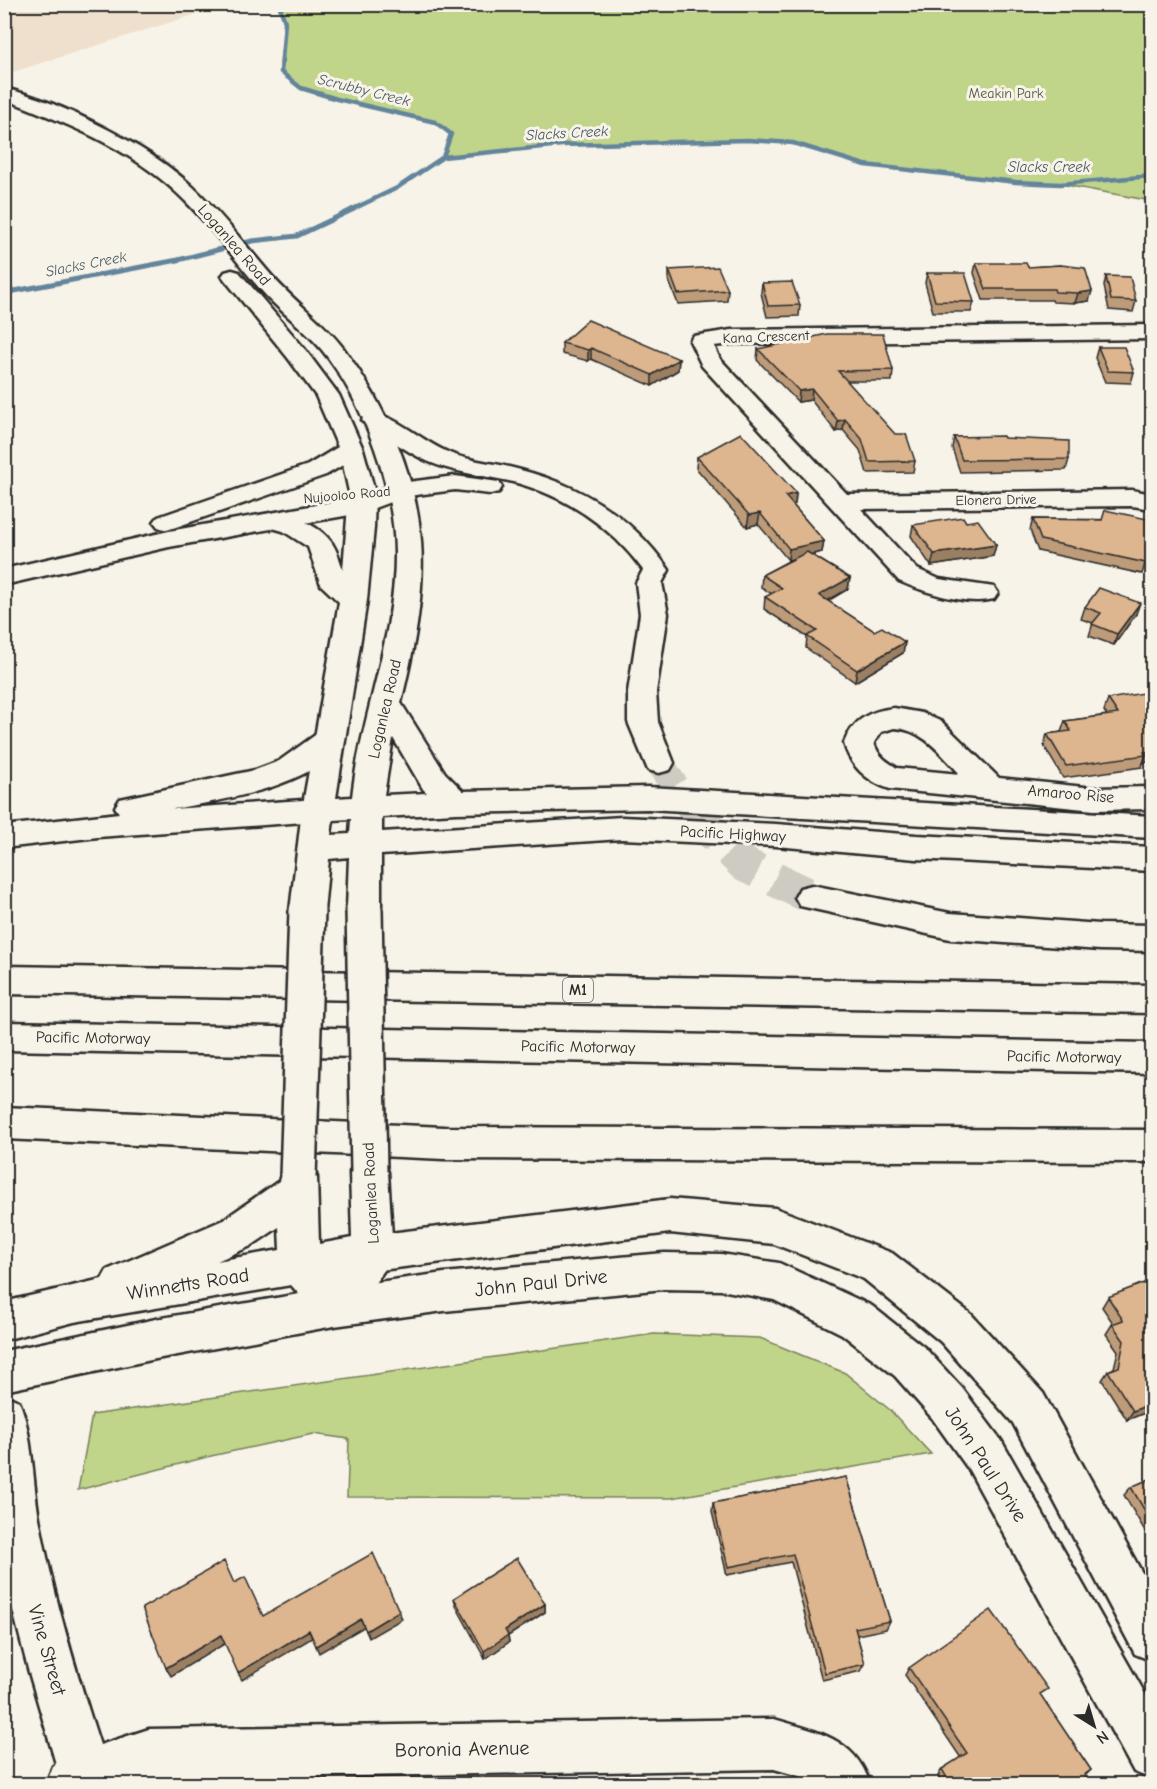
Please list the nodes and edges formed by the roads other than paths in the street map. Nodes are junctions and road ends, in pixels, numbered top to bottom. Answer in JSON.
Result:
{"nodes":[{"id":1,"x":4,"y":93,"type":"edge"},
{"id":2,"x":4,"y":105,"type":"edge"},
{"id":3,"x":153,"y":187,"type":"dead end"},
{"id":4,"x":217,"y":258,"type":"dead end"},
{"id":5,"x":1152,"y":332,"type":"edge"},
{"id":6,"x":374,"y":420,"type":"junction"},
{"id":7,"x":351,"y":449,"type":"junction"},
{"id":8,"x":400,"y":490,"type":"junction"},
{"id":9,"x":361,"y":499,"type":"junction"},
{"id":10,"x":1152,"y":501,"type":"edge"},
{"id":11,"x":840,"y":502,"type":"junction"},
{"id":12,"x":271,"y":520,"type":"junction"},
{"id":13,"x":167,"y":522,"type":"junction"},
{"id":14,"x":4,"y":562,"type":"edge"},
{"id":15,"x":4,"y":577,"type":"edge"},
{"id":16,"x":649,"y":583,"type":"junction"},
{"id":17,"x":984,"y":593,"type":"dead end"},
{"id":18,"x":353,"y":600,"type":"junction"},
{"id":19,"x":387,"y":703,"type":"junction"},
{"id":20,"x":329,"y":740,"type":"junction"},
{"id":21,"x":658,"y":763,"type":"tunnel mouth"},
{"id":22,"x":989,"y":787,"type":"dead end"},
{"id":23,"x":1152,"y":798,"type":"edge"},
{"id":24,"x":456,"y":802,"type":"junction"},
{"id":25,"x":369,"y":807,"type":"junction"},
{"id":26,"x":318,"y":810,"type":"junction"},
{"id":27,"x":1152,"y":827,"type":"edge"},
{"id":28,"x":83,"y":828,"type":"junction"},
{"id":29,"x":4,"y":837,"type":"edge"},
{"id":30,"x":367,"y":845,"type":"junction"},
{"id":31,"x":314,"y":848,"type":"junction"},
{"id":32,"x":1152,"y":859,"type":"edge"},
{"id":33,"x":812,"y":897,"type":"tunnel mouth"},
{"id":34,"x":1152,"y":938,"type":"edge"},
{"id":35,"x":4,"y":980,"type":"edge"},
{"id":36,"x":1152,"y":999,"type":"edge"},
{"id":37,"x":4,"y":1036,"type":"edge"},
{"id":38,"x":1152,"y":1058,"type":"edge"},
{"id":39,"x":4,"y":1123,"type":"edge"},
{"id":40,"x":1152,"y":1146,"type":"edge"},
{"id":41,"x":298,"y":1183,"type":"junction"},
{"id":42,"x":373,"y":1253,"type":"junction"},
{"id":43,"x":300,"y":1265,"type":"junction"},
{"id":44,"x":74,"y":1303,"type":"junction"},
{"id":45,"x":334,"y":1307,"type":"junction"},
{"id":46,"x":4,"y":1321,"type":"edge"},
{"id":47,"x":4,"y":1371,"type":"edge"},
{"id":48,"x":4,"y":1416,"type":"edge"},
{"id":49,"x":1152,"y":1637,"type":"edge"},
{"id":50,"x":1152,"y":1754,"type":"edge"},
{"id":51,"x":276,"y":1768,"type":"edge"},
{"id":52,"x":78,"y":1780,"type":"edge"},
{"id":53,"x":845,"y":1785,"type":"edge"}],
"edges":[{"from":1,"to":6,"type":"main road","name":"Loganlea Road"},
{"from":2,"to":3,"type":"main road"},
{"from":4,"to":7,"type":"main road","name":"Loganlea Road"},
{"from":5,"to":11,"type":"main road","name":"Kana Crescent"},
{"from":6,"to":8,"type":"main road","name":"Loganlea Road"},
{"from":6,"to":16,"type":"main road"},
{"from":7,"to":9,"type":"main road","name":"Loganlea Road"},
{"from":7,"to":13,"type":"main road"},
{"from":8,"to":9,"type":"main road","name":"Nujooloo Road"},
{"from":8,"to":16,"type":"main road","name":"Nujooloo Road"},
{"from":8,"to":19,"type":"main road","name":"Loganlea Road"},
{"from":9,"to":12,"type":"main road","name":"Nujooloo Road"},
{"from":9,"to":13,"type":"main road","name":"Nujooloo Road"},
{"from":9,"to":18,"type":"main road","name":"Loganlea Road"},
{"from":10,"to":11,"type":"main road","name":"Elonera Drive"},
{"from":11,"to":17,"type":"main road","name":"Kana Crescent"},
{"from":12,"to":15,"type":"main road","name":"Nujooloo Road"},
{"from":12,"to":18,"type":"main road"},
{"from":13,"to":14,"type":"main road","name":"Nujooloo Road"},
{"from":16,"to":21,"type":"main road"},
{"from":18,"to":20,"type":"main road","name":"Loganlea Road"},
{"from":19,"to":24,"type":"main road"},
{"from":19,"to":25,"type":"main road","name":"Loganlea Road"},
{"from":20,"to":26,"type":"main road","name":"Loganlea Road"},
{"from":20,"to":28,"type":"main road"},
{"from":22,"to":23,"type":"main road","name":"Amaroo Rise"},
{"from":24,"to":25,"type":"main road","name":"Pacific Highway"},
{"from":24,"to":27,"type":"main road","name":"Pacific Highway"},
{"from":25,"to":26,"type":"main road","name":"Pacific Highway"},
{"from":25,"to":30,"type":"main road","name":"Loganlea Road"},
{"from":26,"to":28,"type":"main road","name":"Pacific Highway"},
{"from":26,"to":31,"type":"main road","name":"Loganlea Road"},
{"from":28,"to":29,"type":"main road","name":"Pacific Highway"},
{"from":30,"to":31,"type":"main road","name":"Pacific Highway"},
{"from":30,"to":32,"type":"main road","name":"Pacific Highway"},
{"from":30,"to":42,"type":"main road","name":"Loganlea Road","bridge":true},
{"from":31,"to":41,"type":"main road","name":"Loganlea Road","bridge":true},
{"from":33,"to":34,"type":"main road"},
{"from":35,"to":36,"type":"main road","number":"M1"},
{"from":37,"to":38,"type":"main road","name":"Pacific Motorway"},
{"from":39,"to":40,"type":"main road"},
{"from":41,"to":43,"type":"main road","name":"Loganlea Road"},
{"from":41,"to":44,"type":"main road"},
{"from":42,"to":43,"type":"main road","name":"Winnetts Road"},
{"from":42,"to":45,"type":"main road","name":"Loganlea Road"},
{"from":42,"to":49,"type":"main road"},
{"from":43,"to":44,"type":"main road","name":"Winnetts Road"},
{"from":43,"to":45,"type":"main road"},
{"from":44,"to":46,"type":"main road","name":"Winnetts Road"},
{"from":45,"to":47,"type":"main road"},
{"from":45,"to":50,"type":"main road","name":"John Paul Drive"},
{"from":48,"to":52,"type":"main road","name":"Vine Street"},
{"from":51,"to":52,"type":"main road","name":"Boronia Avenue"},
{"from":51,"to":53,"type":"main road","name":"Boronia Avenue"}]}
